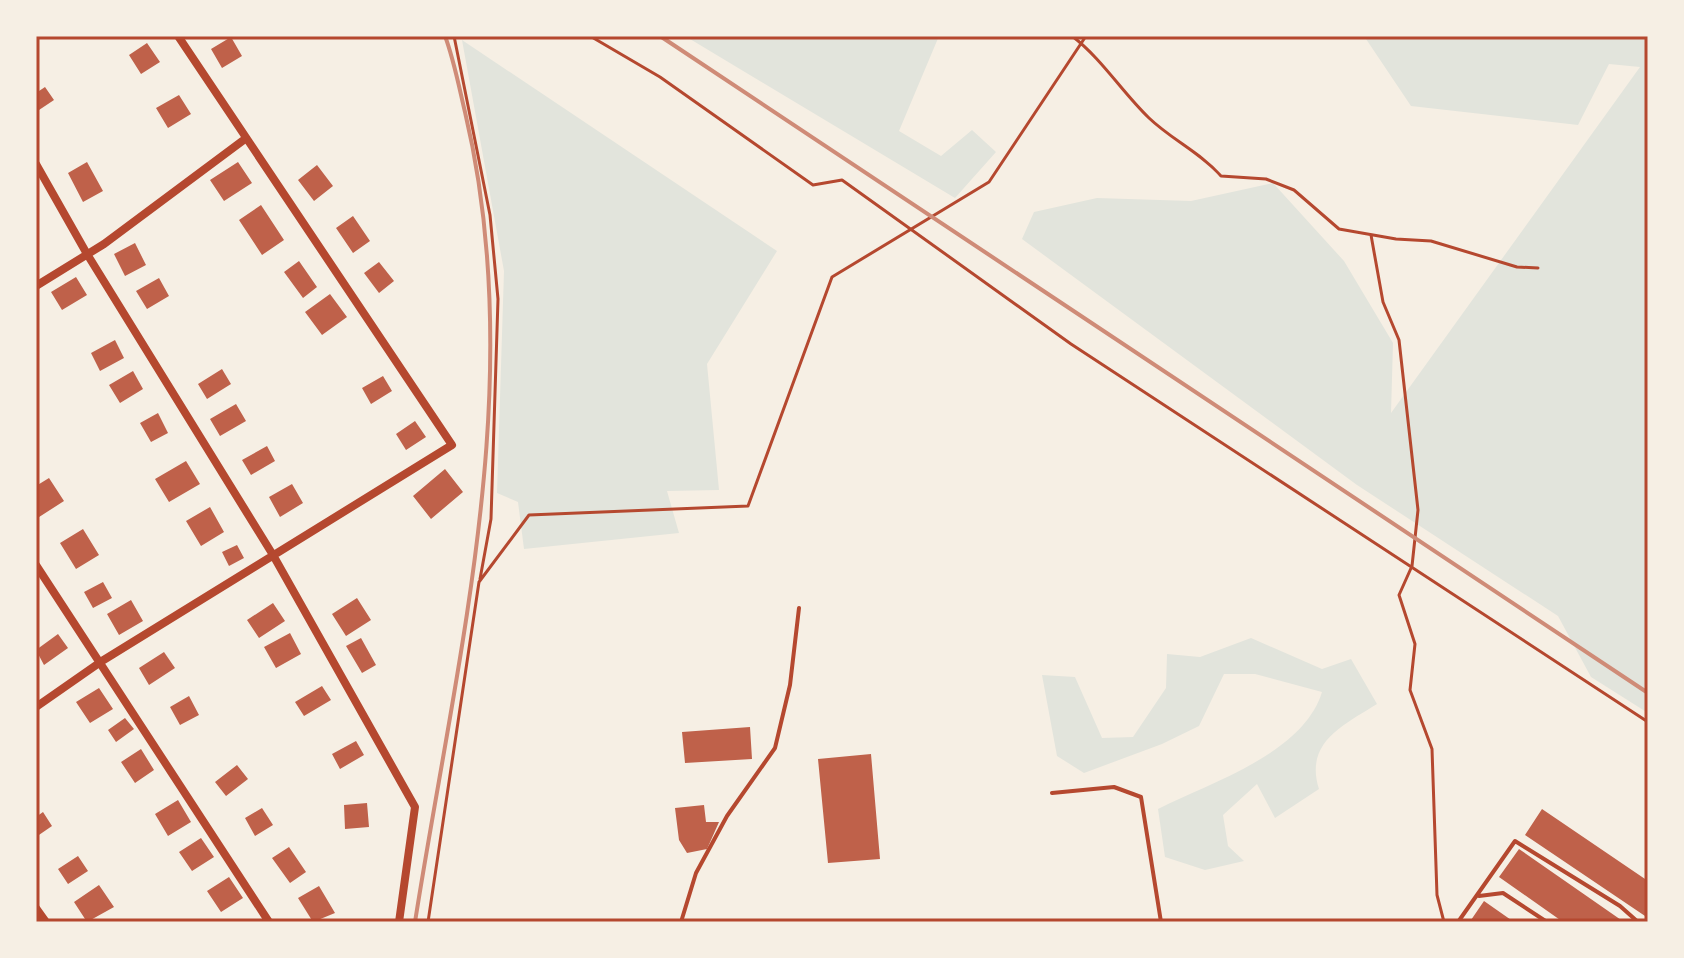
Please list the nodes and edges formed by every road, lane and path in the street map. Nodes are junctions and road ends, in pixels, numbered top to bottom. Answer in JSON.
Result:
{"nodes":[{"id":1,"x":178,"y":36,"type":"edge"},
{"id":2,"x":454,"y":36,"type":"edge"},
{"id":3,"x":590,"y":36,"type":"edge"},
{"id":4,"x":1072,"y":36,"type":"edge"},
{"id":5,"x":1086,"y":36,"type":"edge"},
{"id":6,"x":1082,"y":43,"type":"junction"},
{"id":7,"x":245,"y":139,"type":"junction"},
{"id":8,"x":36,"y":164,"type":"edge"},
{"id":9,"x":910,"y":229,"type":"junction"},
{"id":10,"x":1371,"y":235,"type":"junction"},
{"id":11,"x":87,"y":254,"type":"junction"},
{"id":12,"x":1538,"y":268,"type":"dead end"},
{"id":13,"x":36,"y":286,"type":"edge"},
{"id":14,"x":273,"y":555,"type":"junction"},
{"id":15,"x":36,"y":565,"type":"edge"},
{"id":16,"x":1412,"y":566,"type":"junction"},
{"id":17,"x":479,"y":582,"type":"junction"},
{"id":18,"x":799,"y":608,"type":"dead end"},
{"id":19,"x":102,"y":661,"type":"junction"},
{"id":20,"x":36,"y":707,"type":"edge"},
{"id":21,"x":1648,"y":722,"type":"edge"},
{"id":22,"x":1052,"y":793,"type":"dead end"},
{"id":23,"x":1479,"y":896,"type":"junction"},
{"id":24,"x":36,"y":908,"type":"edge"},
{"id":25,"x":46,"y":922,"type":"edge"},
{"id":26,"x":269,"y":922,"type":"edge"},
{"id":27,"x":399,"y":922,"type":"edge"},
{"id":28,"x":428,"y":922,"type":"edge"},
{"id":29,"x":681,"y":922,"type":"edge"},
{"id":30,"x":1161,"y":922,"type":"edge"},
{"id":31,"x":1444,"y":922,"type":"edge"},
{"id":32,"x":1458,"y":922,"type":"edge"},
{"id":33,"x":1547,"y":922,"type":"edge"},
{"id":34,"x":1638,"y":922,"type":"edge"}],
"edges":[{"from":1,"to":7,"type":"street"},
{"from":2,"to":17,"type":"path"},
{"from":3,"to":9,"type":"path"},
{"from":4,"to":6,"type":"path"},
{"from":5,"to":6,"type":"path"},
{"from":6,"to":9,"type":"path"},
{"from":6,"to":10,"type":"path"},
{"from":7,"to":11,"type":"street"},
{"from":7,"to":14,"type":"street"},
{"from":8,"to":11,"type":"street"},
{"from":9,"to":16,"type":"path"},
{"from":9,"to":17,"type":"path"},
{"from":10,"to":12,"type":"path"},
{"from":10,"to":16,"type":"path"},
{"from":11,"to":13,"type":"street"},
{"from":11,"to":14,"type":"street"},
{"from":14,"to":19,"type":"street"},
{"from":14,"to":27,"type":"street"},
{"from":15,"to":19,"type":"street"},
{"from":16,"to":21,"type":"path"},
{"from":16,"to":31,"type":"path"},
{"from":17,"to":28,"type":"path"},
{"from":18,"to":29,"type":"lane"},
{"from":19,"to":20,"type":"street"},
{"from":19,"to":26,"type":"street"},
{"from":22,"to":30,"type":"lane"},
{"from":23,"to":32,"type":"lane"},
{"from":23,"to":33,"type":"lane"},
{"from":23,"to":34,"type":"lane"},
{"from":24,"to":25,"type":"street"}]}
